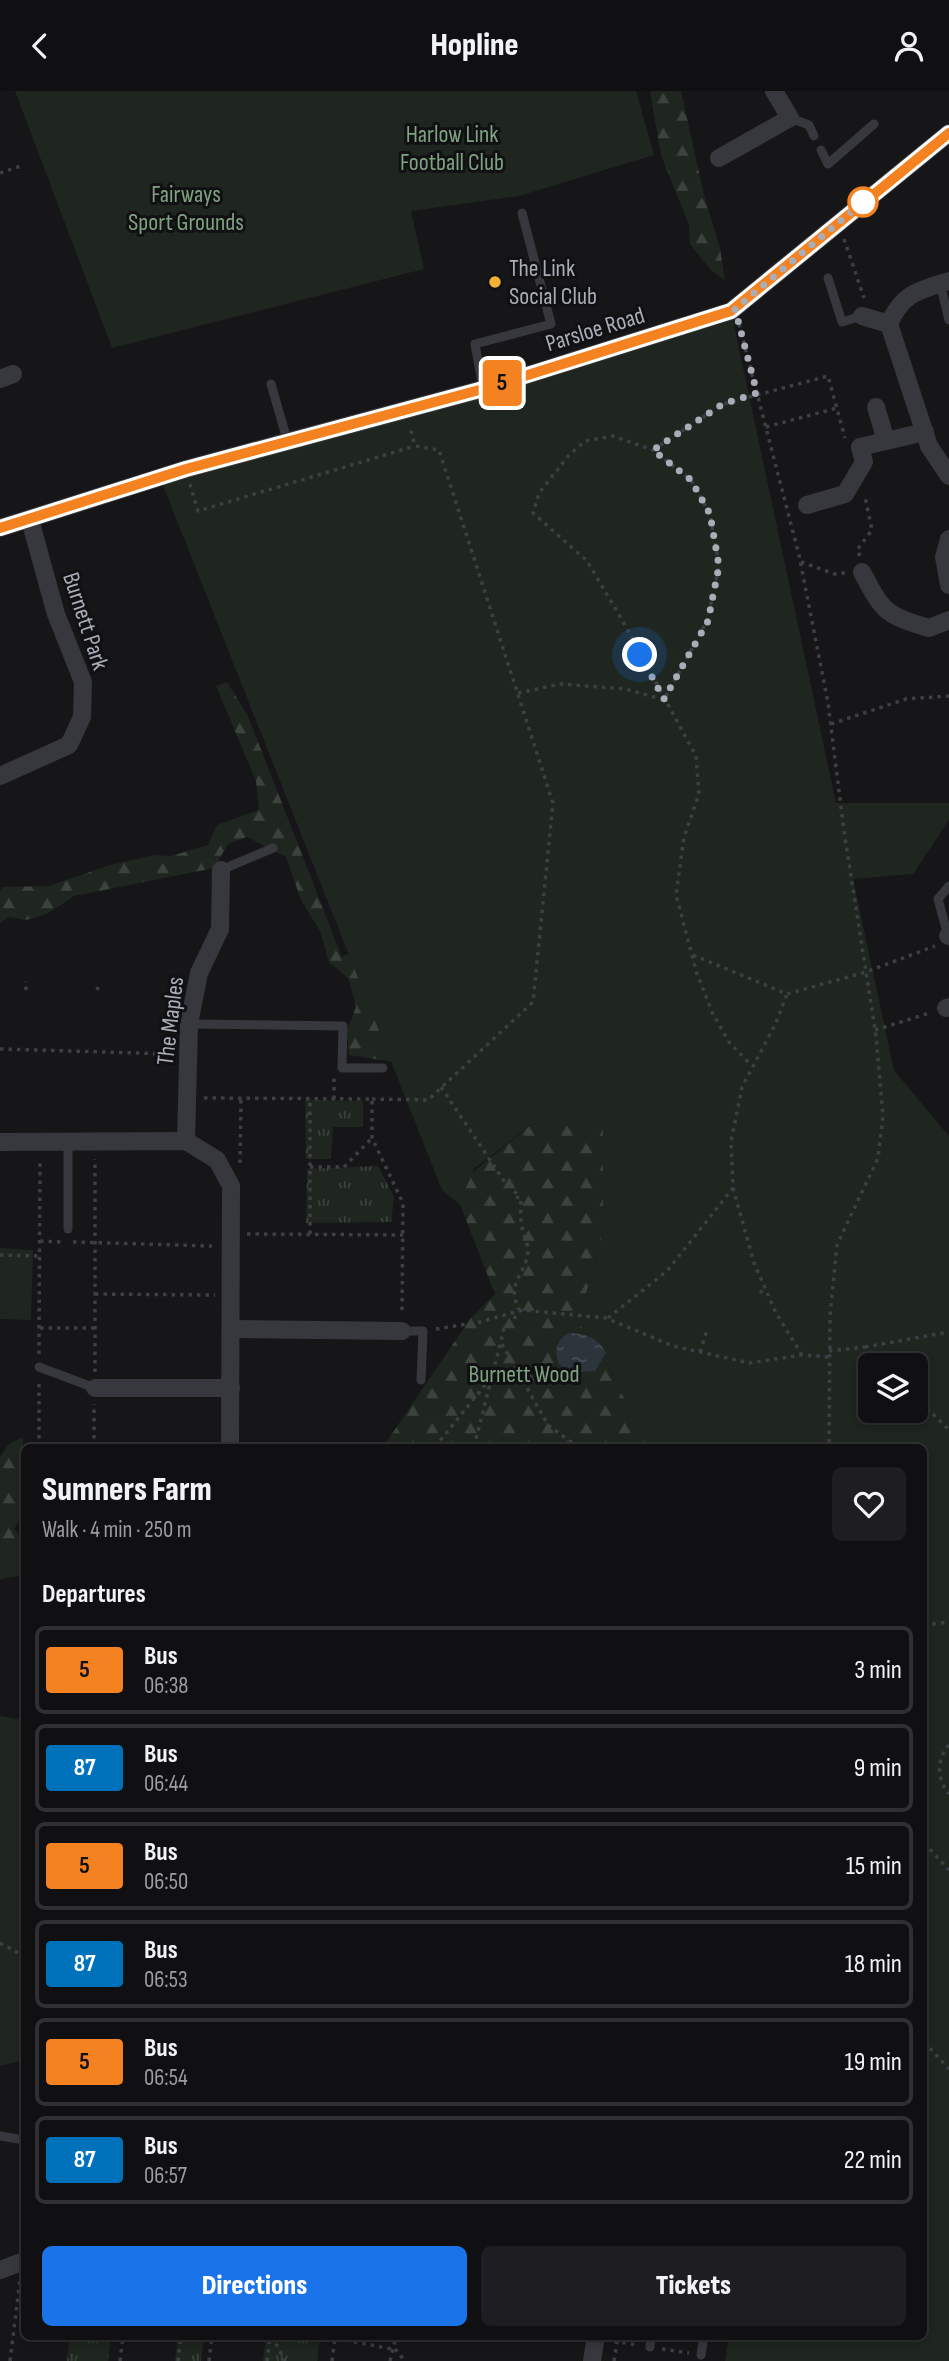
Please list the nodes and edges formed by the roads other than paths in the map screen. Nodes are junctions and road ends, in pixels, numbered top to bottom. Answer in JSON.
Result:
{"nodes":[{"id":1,"x":774,"y":91,"type":"edge"},
{"id":2,"x":790,"y":118,"type":"junction"},
{"id":3,"x":874,"y":124,"type":"dead end"},
{"id":4,"x":949,"y":133,"type":"edge"},
{"id":5,"x":814,"y":136,"type":"dead end"},
{"id":6,"x":821,"y":150,"type":"dead end"},
{"id":7,"x":719,"y":158,"type":"dead end"},
{"id":8,"x":522,"y":213,"type":"dead end"},
{"id":9,"x":828,"y":278,"type":"dead end"},
{"id":10,"x":944,"y":282,"type":"edge"},
{"id":11,"x":862,"y":316,"type":"joint"},
{"id":12,"x":949,"y":320,"type":"edge"},
{"id":13,"x":889,"y":324,"type":"junction"},
{"id":14,"x":271,"y":384,"type":"dead end"},
{"id":15,"x":483,"y":389,"type":"junction"},
{"id":16,"x":876,"y":407,"type":"dead end"},
{"id":17,"x":925,"y":432,"type":"junction"},
{"id":18,"x":886,"y":441,"type":"junction"},
{"id":19,"x":288,"y":443,"type":"junction"},
{"id":20,"x":949,"y":476,"type":"edge"},
{"id":21,"x":807,"y":505,"type":"dead end"},
{"id":22,"x":30,"y":520,"type":"junction"},
{"id":23,"x":0,"y":528,"type":"edge"},
{"id":24,"x":949,"y":539,"type":"edge"},
{"id":25,"x":862,"y":572,"type":"road end"},
{"id":26,"x":949,"y":585,"type":"edge"},
{"id":27,"x":949,"y":620,"type":"edge"},
{"id":28,"x":0,"y":776,"type":"edge"},
{"id":29,"x":273,"y":848,"type":"dead end"},
{"id":30,"x":221,"y":870,"type":"joint"},
{"id":31,"x":949,"y":885,"type":"edge"},
{"id":32,"x":948,"y":935,"type":"edge"},
{"id":33,"x":189,"y":1024,"type":"junction"},
{"id":34,"x":383,"y":1068,"type":"dead end"},
{"id":35,"x":186,"y":1141,"type":"junction"},
{"id":36,"x":0,"y":1142,"type":"edge"},
{"id":37,"x":68,"y":1142,"type":"junction"},
{"id":38,"x":68,"y":1229,"type":"dead end"},
{"id":39,"x":233,"y":1329,"type":"junction"},
{"id":40,"x":402,"y":1331,"type":"joint"},
{"id":41,"x":40,"y":1367,"type":"road end"},
{"id":42,"x":422,"y":1380,"type":"dead end"},
{"id":43,"x":94,"y":1388,"type":"joint"},
{"id":44,"x":231,"y":1388,"type":"junction"},
{"id":45,"x":230,"y":1444,"type":"edge"},
{"id":46,"x":0,"y":2136,"type":"edge"},
{"id":47,"x":21,"y":2140,"type":"edge"},
{"id":48,"x":21,"y":2268,"type":"edge"},
{"id":49,"x":0,"y":2270,"type":"edge"},
{"id":50,"x":595,"y":2340,"type":"edge"},
{"id":51,"x":651,"y":2340,"type":"edge"},
{"id":52,"x":703,"y":2340,"type":"edge"},
{"id":53,"x":650,"y":2347,"type":"dead end"},
{"id":54,"x":701,"y":2355,"type":"dead end"},
{"id":55,"x":592,"y":2361,"type":"edge"}],
"edges":[{"from":1,"to":2,"type":"street"},
{"from":2,"to":5,"type":"lane"},
{"from":2,"to":7,"type":"street"},
{"from":3,"to":6,"type":"lane"},
{"from":4,"to":15,"type":"street","name":"Parsloe Road"},
{"from":8,"to":15,"type":"lane"},
{"from":9,"to":11,"type":"lane"},
{"from":10,"to":12,"type":"lane"},
{"from":10,"to":13,"type":"street"},
{"from":11,"to":13,"type":"street"},
{"from":13,"to":17,"type":"street"},
{"from":14,"to":19,"type":"lane"},
{"from":15,"to":19,"type":"street","name":"Parsloe Road"},
{"from":16,"to":18,"type":"street"},
{"from":17,"to":18,"type":"street"},
{"from":17,"to":20,"type":"street"},
{"from":18,"to":21,"type":"street"},
{"from":19,"to":22,"type":"street","name":"Parsloe Road"},
{"from":22,"to":23,"type":"street","name":"Parsloe Road"},
{"from":22,"to":28,"type":"street","name":"Burnett Park"},
{"from":24,"to":26,"type":"street"},
{"from":25,"to":27,"type":"street"},
{"from":29,"to":30,"type":"lane"},
{"from":30,"to":33,"type":"street","name":"The Maples"},
{"from":31,"to":32,"type":"lane"},
{"from":33,"to":34,"type":"lane"},
{"from":33,"to":35,"type":"street","name":"The Maples"},
{"from":35,"to":37,"type":"street"},
{"from":35,"to":39,"type":"street"},
{"from":36,"to":37,"type":"street"},
{"from":37,"to":38,"type":"lane"},
{"from":39,"to":40,"type":"street"},
{"from":39,"to":44,"type":"street"},
{"from":40,"to":42,"type":"lane"},
{"from":41,"to":43,"type":"lane"},
{"from":43,"to":44,"type":"street"},
{"from":44,"to":45,"type":"street"},
{"from":46,"to":47,"type":"lane"},
{"from":48,"to":49,"type":"street"},
{"from":50,"to":55,"type":"street"},
{"from":51,"to":53,"type":"lane"},
{"from":52,"to":54,"type":"lane"}]}
